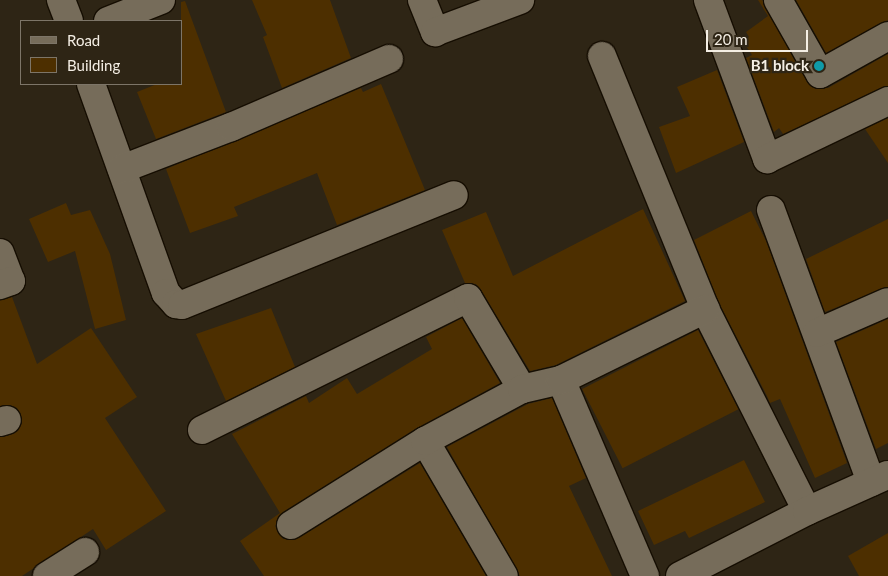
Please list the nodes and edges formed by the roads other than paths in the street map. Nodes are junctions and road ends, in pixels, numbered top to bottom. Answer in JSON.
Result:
{"nodes":[{"id":1,"x":61,"y":0,"type":"edge"},
{"id":2,"x":161,"y":0,"type":"edge"},
{"id":3,"x":422,"y":0,"type":"edge"},
{"id":4,"x":520,"y":0,"type":"edge"},
{"id":5,"x":708,"y":0,"type":"edge"},
{"id":6,"x":778,"y":0,"type":"edge"},
{"id":7,"x":69,"y":20,"type":"edge"},
{"id":8,"x":111,"y":20,"type":"edge"},
{"id":9,"x":888,"y":36,"type":"edge"},
{"id":10,"x":602,"y":56,"type":"dead end"},
{"id":11,"x":389,"y":59,"type":"dead end"},
{"id":12,"x":92,"y":85,"type":"edge"},
{"id":13,"x":888,"y":101,"type":"edge"},
{"id":14,"x":122,"y":169,"type":"junction"},
{"id":15,"x":454,"y":195,"type":"dead end"},
{"id":16,"x":771,"y":210,"type":"dead end"},
{"id":17,"x":0,"y":253,"type":"edge"},
{"id":18,"x":0,"y":285,"type":"edge"},
{"id":19,"x":888,"y":302,"type":"edge"},
{"id":20,"x":705,"y":309,"type":"junction"},
{"id":21,"x":818,"y":333,"type":"junction"},
{"id":22,"x":561,"y":380,"type":"junction"},
{"id":23,"x":522,"y":389,"type":"junction"},
{"id":24,"x":202,"y":430,"type":"dead end"},
{"id":25,"x":425,"y":441,"type":"junction"},
{"id":26,"x":879,"y":478,"type":"edge"},
{"id":27,"x":807,"y":511,"type":"junction"},
{"id":28,"x":291,"y":525,"type":"dead end"},
{"id":29,"x":85,"y":552,"type":"dead end"},
{"id":30,"x":47,"y":576,"type":"edge"},
{"id":31,"x":504,"y":576,"type":"edge"},
{"id":32,"x":645,"y":576,"type":"edge"},
{"id":33,"x":680,"y":576,"type":"edge"}],
"edges":[{"from":1,"to":7,"type":"street"},
{"from":2,"to":8,"type":"street"},
{"from":3,"to":4,"type":"street"},
{"from":5,"to":13,"type":"street"},
{"from":6,"to":9,"type":"street"},
{"from":10,"to":20,"type":"street"},
{"from":11,"to":14,"type":"street"},
{"from":12,"to":14,"type":"street"},
{"from":14,"to":15,"type":"street"},
{"from":16,"to":21,"type":"street"},
{"from":17,"to":18,"type":"street"},
{"from":19,"to":21,"type":"street"},
{"from":20,"to":22,"type":"street"},
{"from":20,"to":27,"type":"street"},
{"from":21,"to":26,"type":"street"},
{"from":22,"to":23,"type":"street"},
{"from":22,"to":32,"type":"street"},
{"from":23,"to":24,"type":"street"},
{"from":23,"to":25,"type":"street"},
{"from":25,"to":28,"type":"street"},
{"from":25,"to":31,"type":"street"},
{"from":26,"to":27,"type":"street"},
{"from":27,"to":33,"type":"street"},
{"from":29,"to":30,"type":"street"}]}
